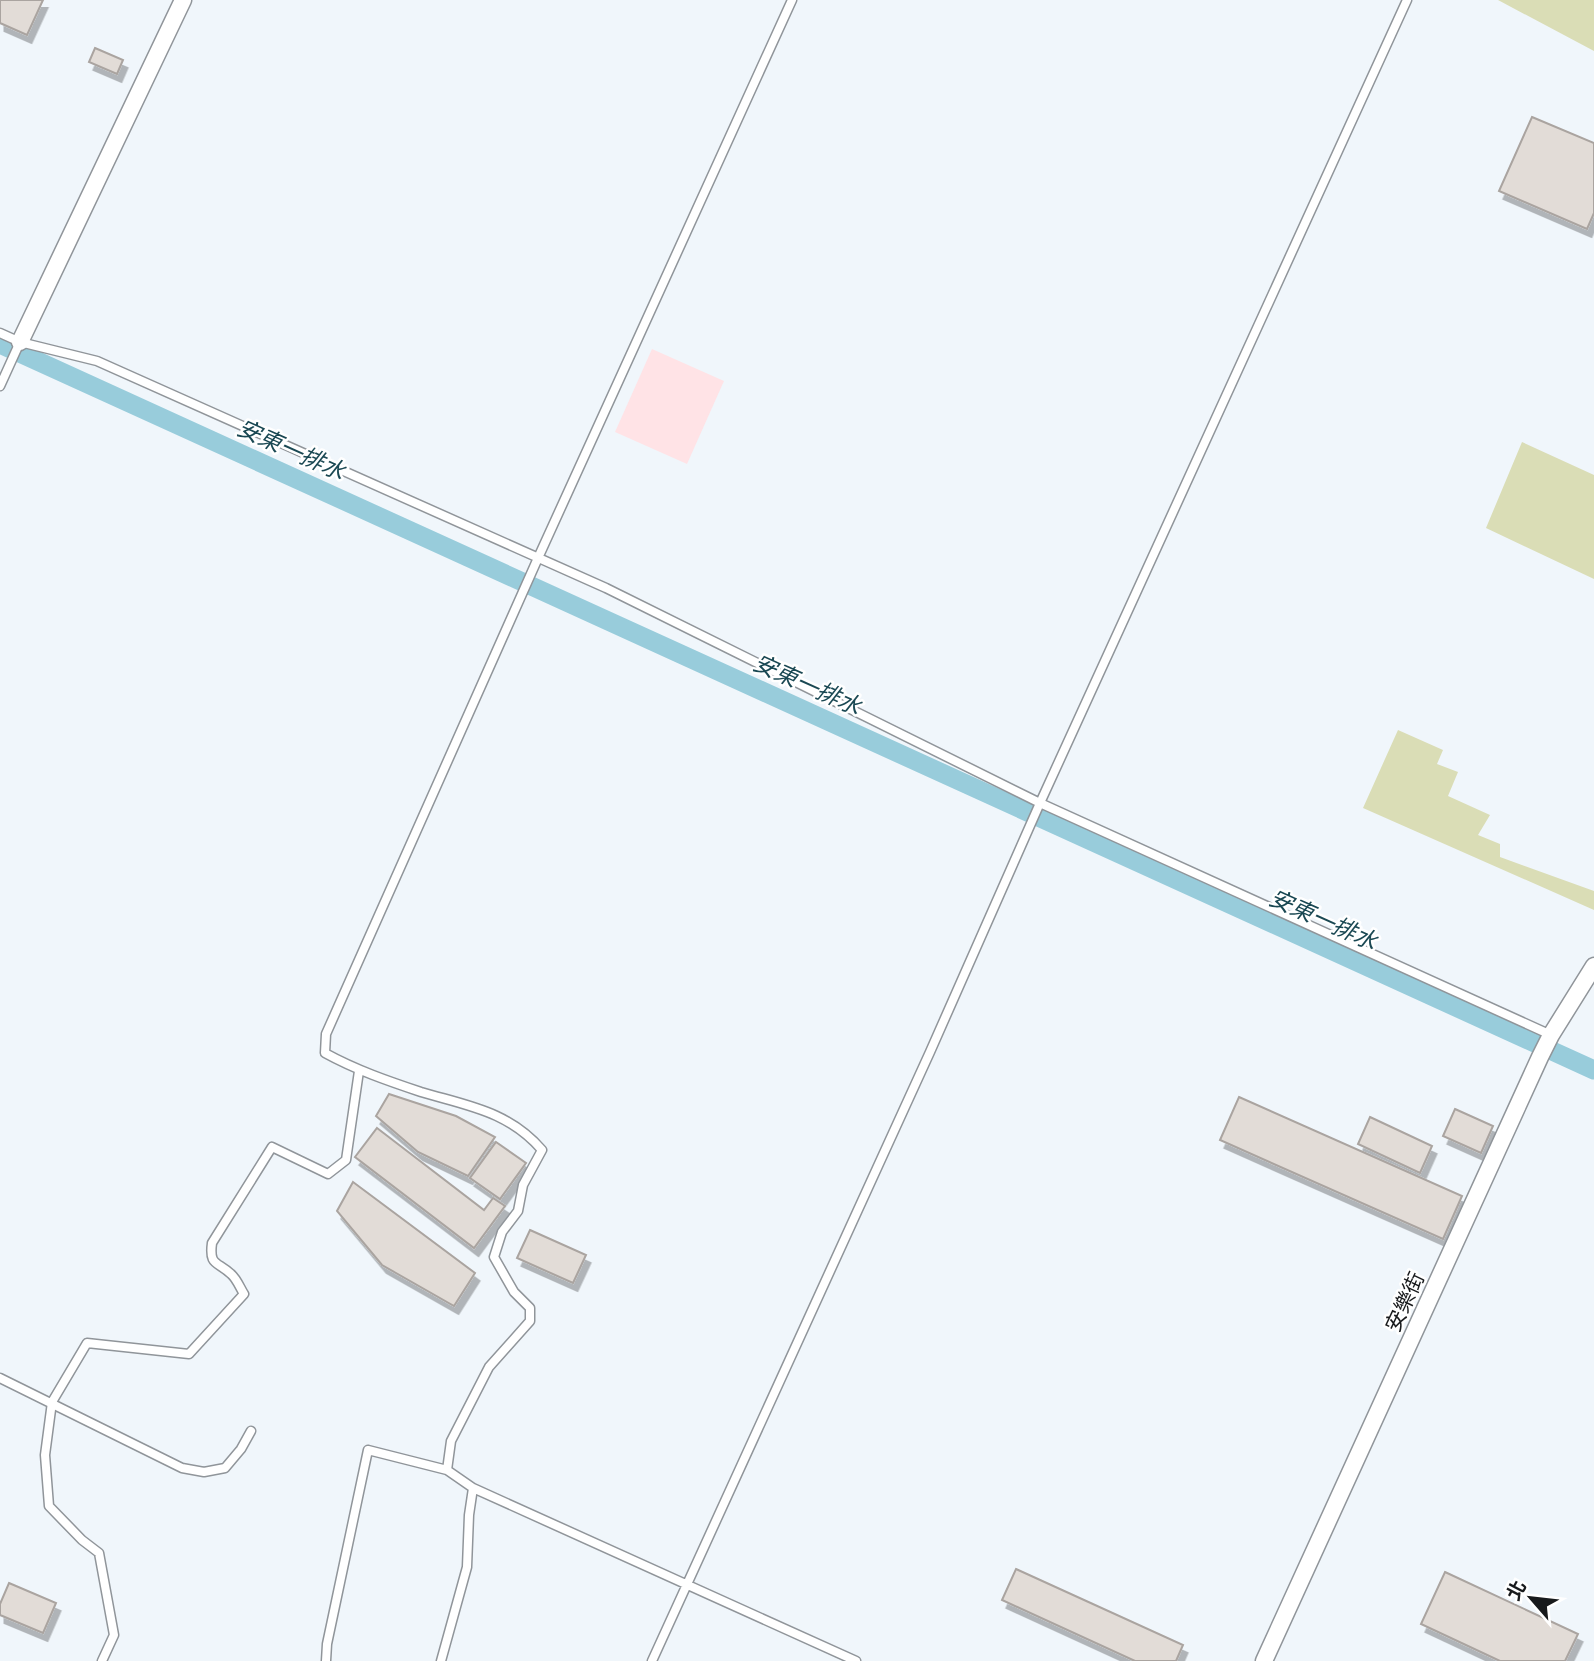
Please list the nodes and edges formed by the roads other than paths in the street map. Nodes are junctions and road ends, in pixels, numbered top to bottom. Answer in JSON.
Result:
{"nodes":[{"id":1,"x":183,"y":0,"type":"edge"},
{"id":2,"x":792,"y":0,"type":"edge"},
{"id":3,"x":1407,"y":0,"type":"edge"},
{"id":4,"x":0,"y":333,"type":"edge"},
{"id":5,"x":20,"y":342,"type":"junction"},
{"id":6,"x":0,"y":386,"type":"edge"},
{"id":7,"x":538,"y":558,"type":"junction"},
{"id":8,"x":1040,"y":803,"type":"junction"},
{"id":9,"x":1594,"y":966,"type":"edge"},
{"id":10,"x":1551,"y":1035,"type":"junction"},
{"id":11,"x":359,"y":1071,"type":"junction"},
{"id":12,"x":0,"y":1378,"type":"edge"},
{"id":13,"x":52,"y":1402,"type":"junction"},
{"id":14,"x":251,"y":1430,"type":"dead end"},
{"id":15,"x":447,"y":1470,"type":"junction"},
{"id":16,"x":473,"y":1488,"type":"junction"},
{"id":17,"x":686,"y":1585,"type":"junction"},
{"id":18,"x":102,"y":1661,"type":"edge"},
{"id":19,"x":326,"y":1661,"type":"edge"},
{"id":20,"x":441,"y":1661,"type":"edge"},
{"id":21,"x":652,"y":1661,"type":"edge"},
{"id":22,"x":856,"y":1661,"type":"edge"},
{"id":23,"x":1264,"y":1661,"type":"edge"}],
"edges":[{"from":1,"to":5,"type":"street"},
{"from":2,"to":7,"type":"lane"},
{"from":3,"to":8,"type":"lane"},
{"from":4,"to":5,"type":"lane"},
{"from":5,"to":6,"type":"lane"},
{"from":5,"to":7,"type":"lane"},
{"from":7,"to":8,"type":"lane"},
{"from":7,"to":11,"type":"lane"},
{"from":8,"to":10,"type":"lane"},
{"from":8,"to":17,"type":"lane"},
{"from":9,"to":10,"type":"street","name":"安樂街"},
{"from":10,"to":23,"type":"street","name":"安樂街"},
{"from":11,"to":13,"type":"lane"},
{"from":11,"to":15,"type":"lane"},
{"from":12,"to":13,"type":"lane"},
{"from":13,"to":14,"type":"lane"},
{"from":13,"to":18,"type":"lane"},
{"from":15,"to":16,"type":"lane"},
{"from":15,"to":19,"type":"lane"},
{"from":16,"to":17,"type":"lane"},
{"from":16,"to":20,"type":"lane"},
{"from":17,"to":21,"type":"lane"},
{"from":17,"to":22,"type":"lane"}]}
